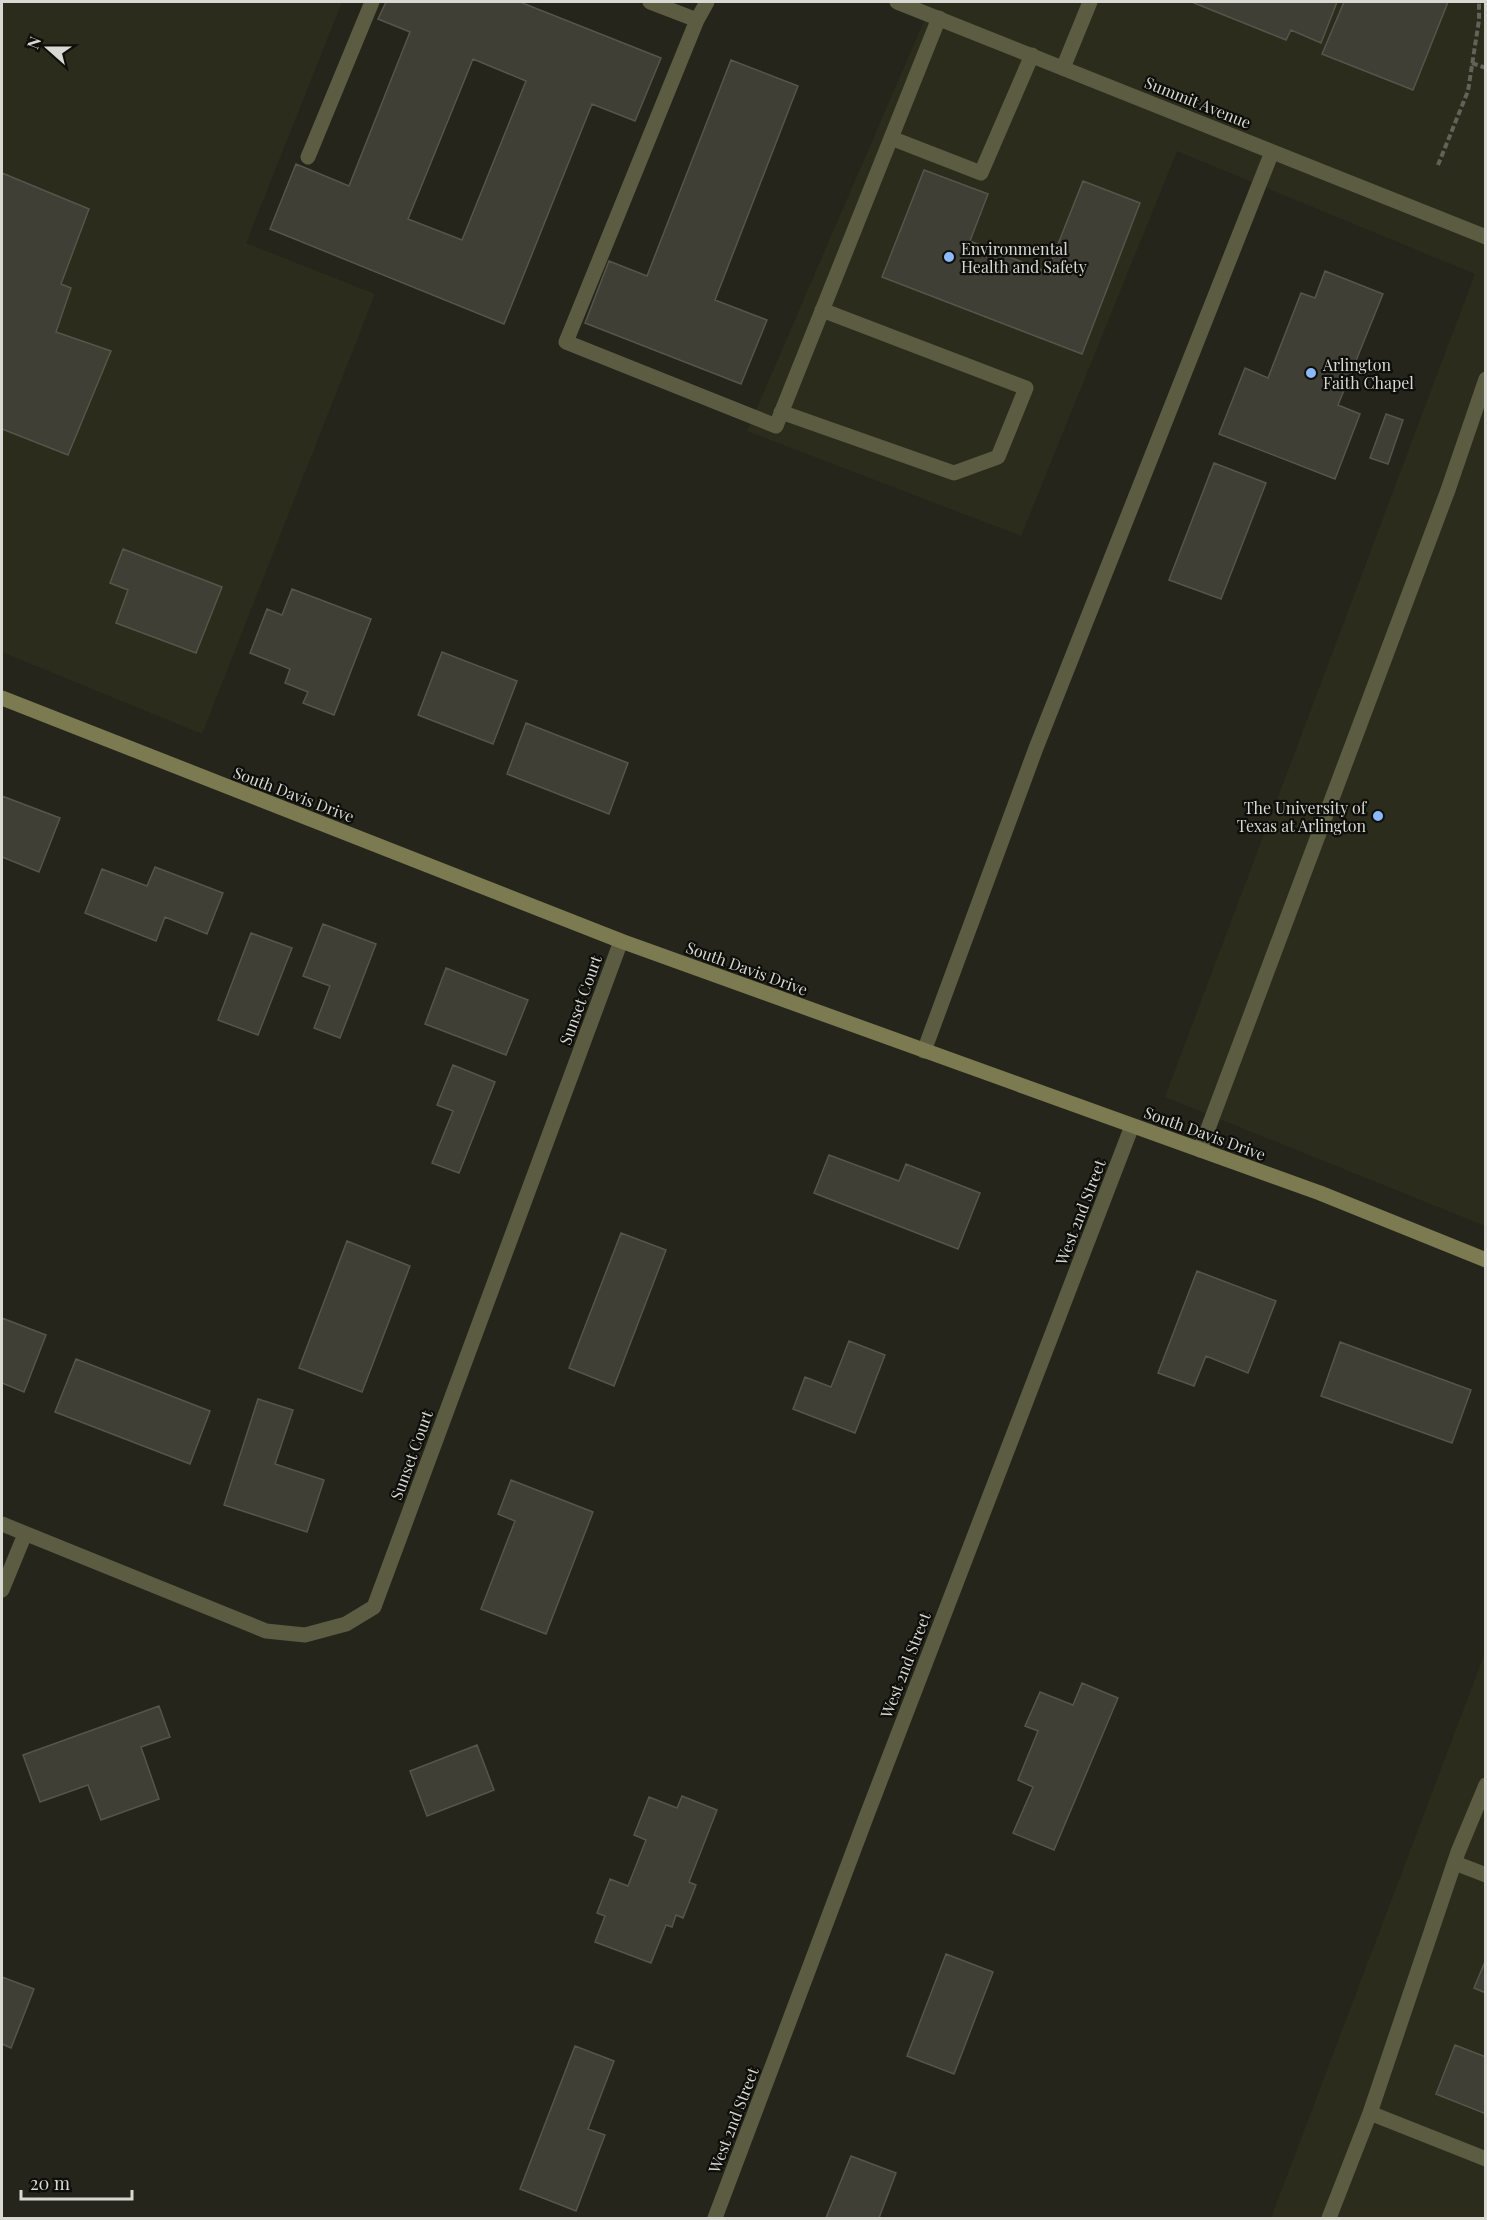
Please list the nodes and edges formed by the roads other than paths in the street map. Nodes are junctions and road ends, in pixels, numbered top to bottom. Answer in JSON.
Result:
{"nodes":[{"id":1,"x":372,"y":2,"type":"edge"},
{"id":2,"x":650,"y":2,"type":"edge"},
{"id":3,"x":706,"y":2,"type":"edge"},
{"id":4,"x":897,"y":2,"type":"edge"},
{"id":5,"x":1090,"y":2,"type":"edge"},
{"id":6,"x":939,"y":18,"type":"junction"},
{"id":7,"x":697,"y":20,"type":"junction"},
{"id":8,"x":1032,"y":55,"type":"junction"},
{"id":9,"x":1063,"y":68,"type":"junction"},
{"id":10,"x":891,"y":138,"type":"junction"},
{"id":11,"x":1272,"y":152,"type":"junction"},
{"id":12,"x":308,"y":157,"type":"dead end"},
{"id":13,"x":1485,"y":237,"type":"edge"},
{"id":14,"x":822,"y":310,"type":"junction"},
{"id":15,"x":1485,"y":379,"type":"edge"},
{"id":16,"x":781,"y":412,"type":"junction"},
{"id":17,"x":2,"y":698,"type":"edge"},
{"id":18,"x":621,"y":941,"type":"junction"},
{"id":19,"x":924,"y":1051,"type":"junction"},
{"id":20,"x":1132,"y":1126,"type":"junction"},
{"id":21,"x":1200,"y":1150,"type":"junction"},
{"id":22,"x":1485,"y":1260,"type":"edge"},
{"id":23,"x":2,"y":1524,"type":"edge"},
{"id":24,"x":25,"y":1534,"type":"junction"},
{"id":25,"x":2,"y":1590,"type":"edge"},
{"id":26,"x":1485,"y":1785,"type":"edge"},
{"id":27,"x":1455,"y":1863,"type":"junction"},
{"id":28,"x":1485,"y":1875,"type":"edge"},
{"id":29,"x":1370,"y":2113,"type":"junction"},
{"id":30,"x":1485,"y":2159,"type":"edge"},
{"id":31,"x":715,"y":2218,"type":"edge"},
{"id":32,"x":1329,"y":2218,"type":"edge"}],
"edges":[{"from":1,"to":12,"type":"street"},
{"from":2,"to":7,"type":"street"},
{"from":3,"to":7,"type":"street"},
{"from":4,"to":6,"type":"street","name":"Summit Avenue"},
{"from":5,"to":9,"type":"street"},
{"from":6,"to":8,"type":"street","name":"Summit Avenue"},
{"from":6,"to":10,"type":"street"},
{"from":7,"to":16,"type":"street"},
{"from":8,"to":9,"type":"street","name":"Summit Avenue"},
{"from":8,"to":10,"type":"street"},
{"from":9,"to":11,"type":"street","name":"Summit Avenue"},
{"from":10,"to":14,"type":"street"},
{"from":11,"to":13,"type":"street","name":"Summit Avenue"},
{"from":11,"to":19,"type":"street"},
{"from":14,"to":16,"type":"street"},
{"from":14,"to":16,"type":"street"},
{"from":15,"to":21,"type":"street"},
{"from":17,"to":18,"type":"street","name":"South Davis Drive"},
{"from":18,"to":19,"type":"street","name":"South Davis Drive"},
{"from":18,"to":24,"type":"street","name":"Sunset Court"},
{"from":19,"to":20,"type":"street","name":"South Davis Drive"},
{"from":20,"to":21,"type":"street","name":"South Davis Drive"},
{"from":20,"to":31,"type":"street","name":"West 2nd Street"},
{"from":21,"to":22,"type":"street","name":"South Davis Drive"},
{"from":23,"to":24,"type":"street","name":"Sunset Court"},
{"from":24,"to":25,"type":"street"},
{"from":26,"to":27,"type":"street"},
{"from":27,"to":28,"type":"street"},
{"from":27,"to":29,"type":"street"},
{"from":29,"to":30,"type":"street"},
{"from":29,"to":32,"type":"street"}]}
